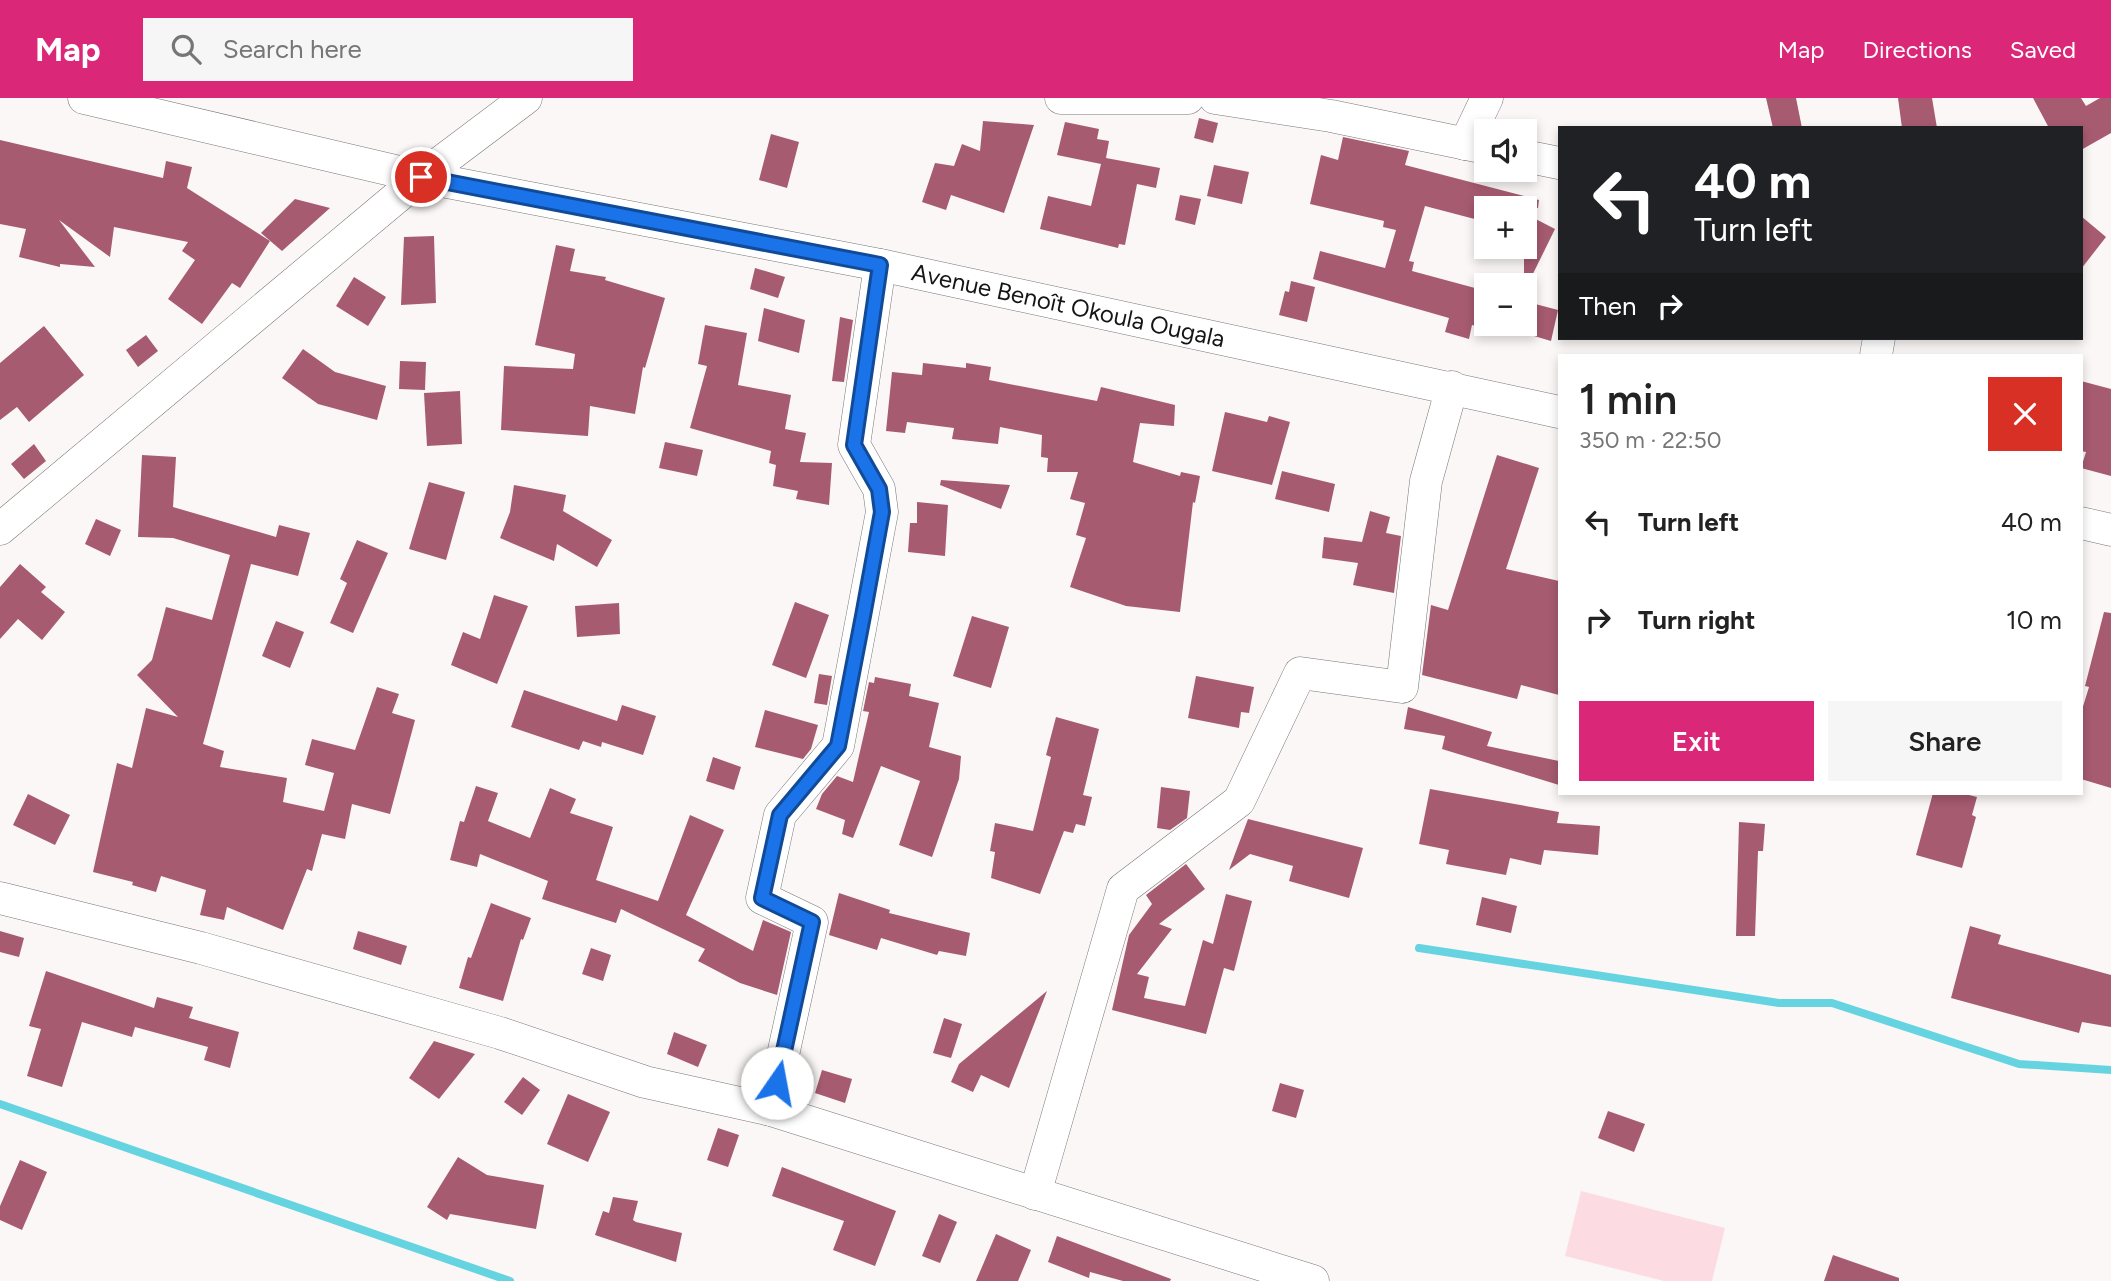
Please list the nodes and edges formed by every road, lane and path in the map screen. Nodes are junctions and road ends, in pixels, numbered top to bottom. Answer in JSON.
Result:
{"nodes":[{"id":1,"x":84,"y":98,"type":"edge"},
{"id":2,"x":526,"y":98,"type":"edge"},
{"id":3,"x":1061,"y":98,"type":"edge"},
{"id":4,"x":1188,"y":98,"type":"edge"},
{"id":5,"x":1215,"y":98,"type":"edge"},
{"id":6,"x":1487,"y":98,"type":"edge"},
{"id":7,"x":1333,"y":107,"type":"edge"},
{"id":8,"x":1482,"y":119,"type":"edge"},
{"id":9,"x":1474,"y":146,"type":"edge"},
{"id":10,"x":1537,"y":159,"type":"edge"},
{"id":11,"x":1558,"y":163,"type":"edge"},
{"id":12,"x":421,"y":177,"type":"junction"},
{"id":13,"x":880,"y":265,"type":"junction"},
{"id":14,"x":1452,"y":387,"type":"junction"},
{"id":15,"x":1558,"y":412,"type":"edge"},
{"id":16,"x":2083,"y":523,"type":"edge"},
{"id":17,"x":0,"y":529,"type":"edge"},
{"id":18,"x":2111,"y":530,"type":"edge"},
{"id":19,"x":0,"y":898,"type":"edge"},
{"id":20,"x":771,"y":1110,"type":"junction"},
{"id":21,"x":1035,"y":1194,"type":"junction"},
{"id":22,"x":1313,"y":1281,"type":"edge"}],
"edges":[{"from":1,"to":12,"type":"street","name":"Avenue Benoît Okoula Ougala"},
{"from":2,"to":12,"type":"street"},
{"from":3,"to":4,"type":"street"},
{"from":5,"to":7,"type":"street"},
{"from":6,"to":8,"type":"street"},
{"from":7,"to":9,"type":"street"},
{"from":10,"to":11,"type":"street"},
{"from":12,"to":13,"type":"street","name":"Avenue Benoît Okoula Ougala"},
{"from":12,"to":17,"type":"street"},
{"from":13,"to":14,"type":"street","name":"Avenue Benoît Okoula Ougala"},
{"from":13,"to":20,"type":"street"},
{"from":14,"to":15,"type":"street","name":"Avenue Benoît Okoula Ougala"},
{"from":14,"to":21,"type":"street"},
{"from":16,"to":18,"type":"street"},
{"from":19,"to":20,"type":"street"},
{"from":20,"to":21,"type":"street"},
{"from":21,"to":22,"type":"street"}]}
